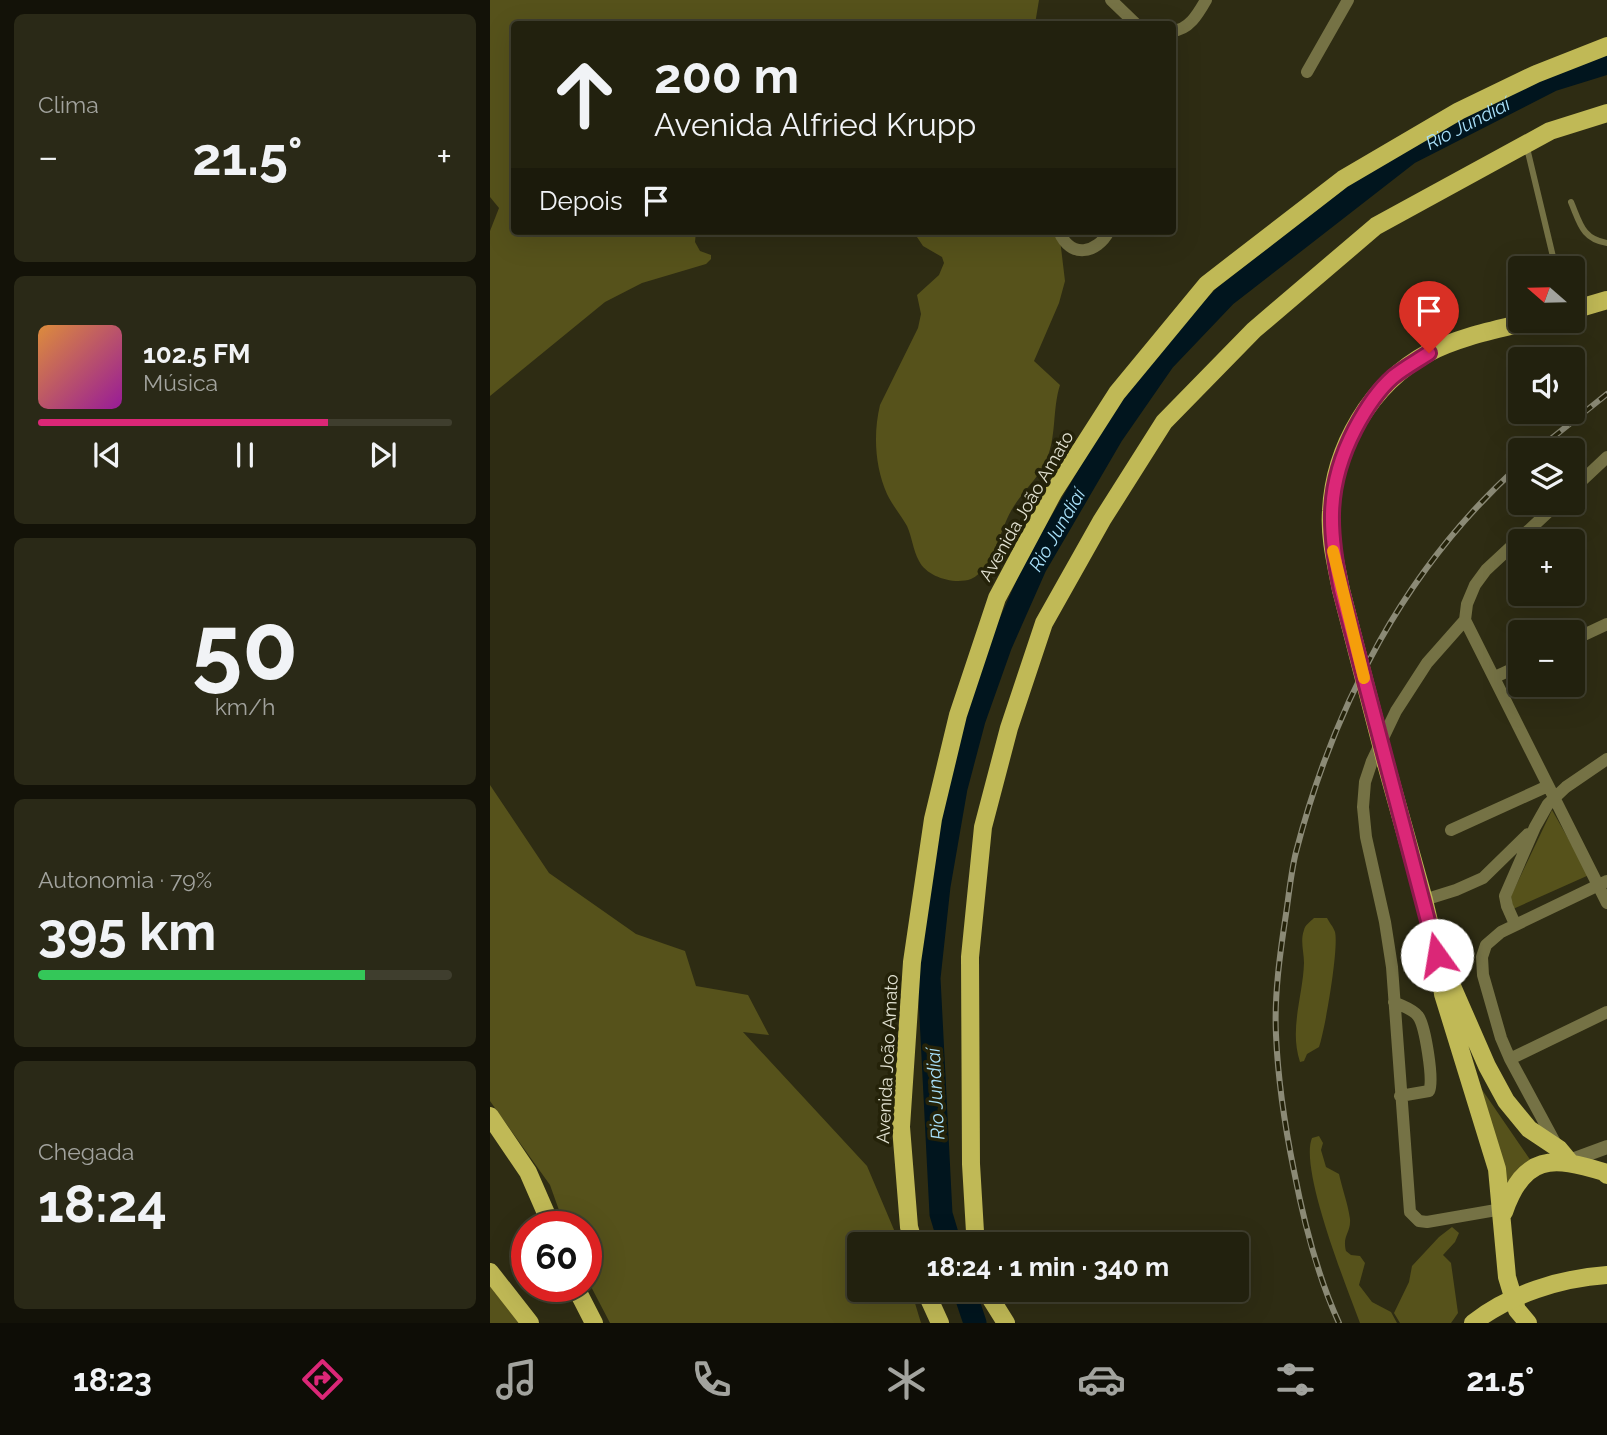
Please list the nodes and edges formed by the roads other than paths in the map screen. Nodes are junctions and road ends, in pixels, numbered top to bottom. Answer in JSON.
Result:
{"nodes":[{"id":1,"x":1111,"y":0,"type":"edge"},
{"id":2,"x":1206,"y":0,"type":"edge"},
{"id":3,"x":1348,"y":0,"type":"edge"},
{"id":4,"x":1133,"y":21,"type":"edge"},
{"id":5,"x":1176,"y":31,"type":"edge"},
{"id":6,"x":1607,"y":46,"type":"edge"},
{"id":7,"x":1307,"y":72,"type":"dead end"},
{"id":8,"x":1606,"y":114,"type":"edge"},
{"id":9,"x":1526,"y":144,"type":"junction"},
{"id":10,"x":1571,"y":202,"type":"dead end"},
{"id":11,"x":1061,"y":235,"type":"edge"},
{"id":12,"x":1107,"y":235,"type":"edge"},
{"id":13,"x":1607,"y":243,"type":"edge"},
{"id":14,"x":1553,"y":256,"type":"edge"},
{"id":15,"x":1607,"y":300,"type":"edge"},
{"id":16,"x":1586,"y":306,"type":"edge"},
{"id":17,"x":1508,"y":327,"type":"edge"},
{"id":18,"x":1607,"y":457,"type":"edge"},
{"id":19,"x":1585,"y":478,"type":"edge"},
{"id":20,"x":1545,"y":515,"type":"edge"},
{"id":21,"x":1465,"y":620,"type":"junction"},
{"id":22,"x":1607,"y":624,"type":"edge"},
{"id":23,"x":1585,"y":634,"type":"edge"},
{"id":24,"x":1508,"y":671,"type":"edge"},
{"id":25,"x":1495,"y":677,"type":"junction"},
{"id":26,"x":1607,"y":759,"type":"edge"},
{"id":27,"x":1551,"y":791,"type":"junction"},
{"id":28,"x":1535,"y":827,"type":"junction"},
{"id":29,"x":1451,"y":830,"type":"dead end"},
{"id":30,"x":1603,"y":883,"type":"edge"},
{"id":31,"x":1424,"y":900,"type":"junction"},
{"id":32,"x":1607,"y":903,"type":"edge"},
{"id":33,"x":1515,"y":924,"type":"junction"},
{"id":34,"x":1437,"y":955,"type":"junction"},
{"id":35,"x":1394,"y":1002,"type":"junction"},
{"id":36,"x":1607,"y":1012,"type":"edge"},
{"id":37,"x":1510,"y":1059,"type":"junction"},
{"id":38,"x":1400,"y":1096,"type":"junction"},
{"id":39,"x":490,"y":1116,"type":"edge"},
{"id":40,"x":490,"y":1139,"type":"edge"},
{"id":41,"x":1607,"y":1147,"type":"edge"},
{"id":42,"x":1564,"y":1155,"type":"junction"},
{"id":43,"x":518,"y":1158,"type":"junction"},
{"id":44,"x":1607,"y":1175,"type":"edge"},
{"id":45,"x":545,"y":1211,"type":"edge"},
{"id":46,"x":1503,"y":1212,"type":"junction"},
{"id":47,"x":910,"y":1232,"type":"edge"},
{"id":48,"x":975,"y":1232,"type":"edge"},
{"id":49,"x":490,"y":1272,"type":"edge"},
{"id":50,"x":1607,"y":1275,"type":"edge"},
{"id":51,"x":583,"y":1302,"type":"edge"},
{"id":52,"x":930,"y":1302,"type":"edge"},
{"id":53,"x":993,"y":1302,"type":"edge"},
{"id":54,"x":593,"y":1321,"type":"edge"},
{"id":55,"x":530,"y":1323,"type":"edge"},
{"id":56,"x":940,"y":1323,"type":"edge"},
{"id":57,"x":1006,"y":1323,"type":"edge"},
{"id":58,"x":1473,"y":1323,"type":"edge"},
{"id":59,"x":1528,"y":1323,"type":"edge"}],
"edges":[{"from":1,"to":4,"type":"street"},
{"from":2,"to":5,"type":"street"},
{"from":3,"to":7,"type":"street"},
{"from":6,"to":47,"type":"main road","name":"Avenida João Amato"},
{"from":8,"to":9,"type":"main road"},
{"from":9,"to":14,"type":"lane"},
{"from":9,"to":48,"type":"main road"},
{"from":10,"to":13,"type":"lane"},
{"from":11,"to":12,"type":"street"},
{"from":15,"to":16,"type":"main road"},
{"from":17,"to":31,"type":"main road","bridge":true},
{"from":18,"to":19,"type":"street"},
{"from":20,"to":21,"type":"street"},
{"from":21,"to":25,"type":"street"},
{"from":21,"to":35,"type":"street"},
{"from":22,"to":23,"type":"street"},
{"from":24,"to":25,"type":"street"},
{"from":25,"to":27,"type":"street"},
{"from":26,"to":27,"type":"street"},
{"from":27,"to":28,"type":"street"},
{"from":27,"to":29,"type":"street"},
{"from":27,"to":30,"type":"street"},
{"from":28,"to":31,"type":"street"},
{"from":28,"to":33,"type":"street"},
{"from":30,"to":32,"type":"street"},
{"from":30,"to":33,"type":"street"},
{"from":31,"to":34,"type":"main road"},
{"from":33,"to":37,"type":"street"},
{"from":34,"to":42,"type":"main road"},
{"from":34,"to":46,"type":"main road"},
{"from":35,"to":38,"type":"street"},
{"from":35,"to":38,"type":"street"},
{"from":36,"to":37,"type":"street"},
{"from":37,"to":42,"type":"street"},
{"from":38,"to":46,"type":"street"},
{"from":39,"to":43,"type":"main road"},
{"from":40,"to":43,"type":"main road"},
{"from":41,"to":42,"type":"street"},
{"from":42,"to":44,"type":"main road"},
{"from":42,"to":46,"type":"main road"},
{"from":43,"to":45,"type":"main road"},
{"from":46,"to":59,"type":"main road"},
{"from":49,"to":55,"type":"main road"},
{"from":50,"to":58,"type":"main road","bridge":true},
{"from":51,"to":54,"type":"main road"},
{"from":52,"to":56,"type":"main road"},
{"from":53,"to":57,"type":"main road"}]}
